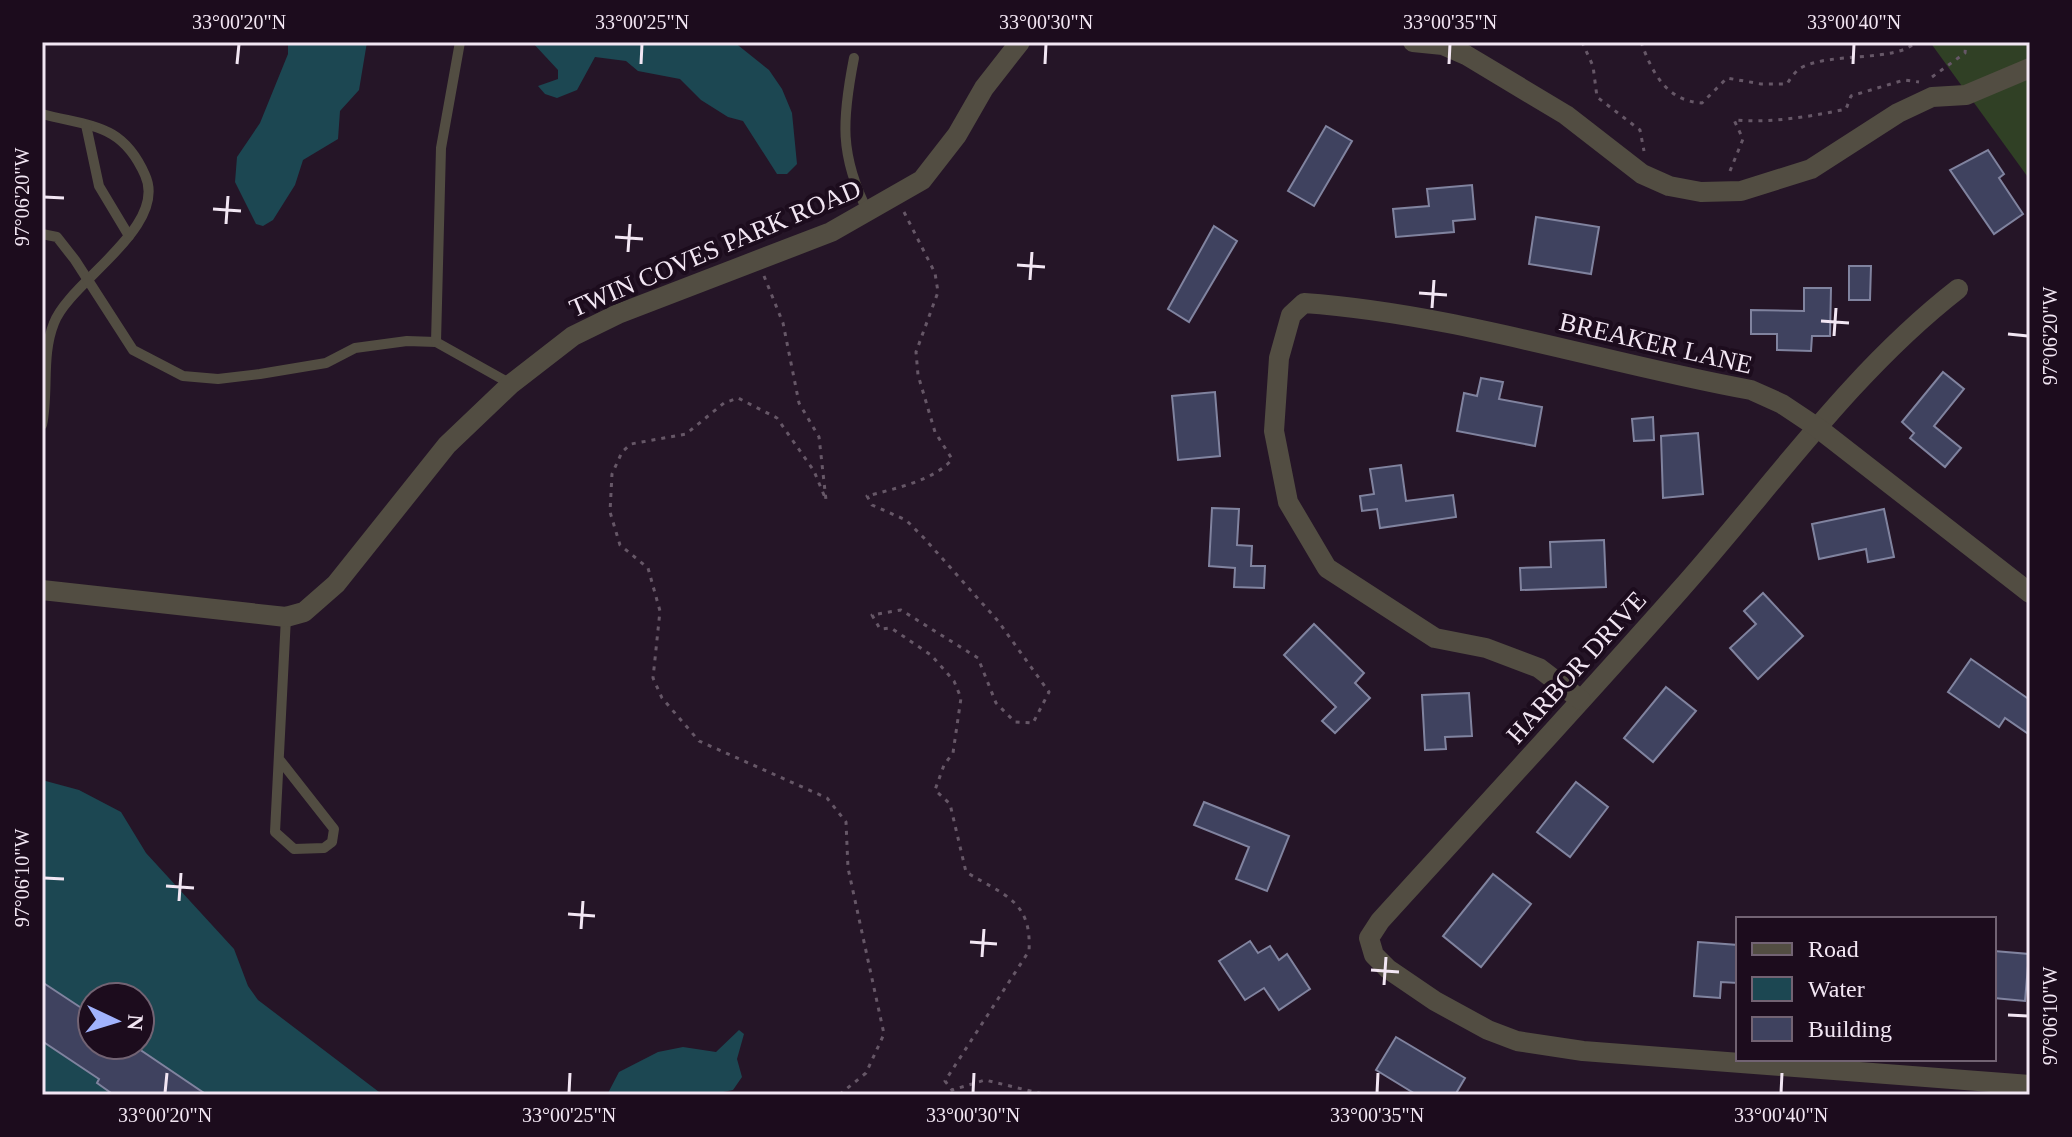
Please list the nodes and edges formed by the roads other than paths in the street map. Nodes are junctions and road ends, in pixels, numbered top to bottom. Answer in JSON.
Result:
{"nodes":[{"id":1,"x":460,"y":42,"type":"edge"},
{"id":2,"x":1020,"y":42,"type":"edge"},
{"id":3,"x":1413,"y":42,"type":"edge"},
{"id":4,"x":854,"y":58,"type":"dead end"},
{"id":5,"x":2030,"y":68,"type":"edge"},
{"id":6,"x":42,"y":114,"type":"edge"},
{"id":7,"x":86,"y":125,"type":"junction"},
{"id":8,"x":868,"y":212,"type":"junction"},
{"id":9,"x":42,"y":234,"type":"edge"},
{"id":10,"x":129,"y":236,"type":"junction"},
{"id":11,"x":92,"y":284,"type":"junction"},
{"id":12,"x":1958,"y":289,"type":"dead end"},
{"id":13,"x":46,"y":340,"type":"edge"},
{"id":14,"x":436,"y":342,"type":"junction"},
{"id":15,"x":511,"y":384,"type":"junction"},
{"id":16,"x":42,"y":425,"type":"edge"},
{"id":17,"x":1818,"y":428,"type":"junction"},
{"id":18,"x":42,"y":590,"type":"edge"},
{"id":19,"x":2030,"y":593,"type":"edge"},
{"id":20,"x":286,"y":617,"type":"junction"},
{"id":21,"x":1581,"y":700,"type":"junction"},
{"id":22,"x":279,"y":759,"type":"junction"},
{"id":23,"x":2030,"y":1085,"type":"edge"}],
"edges":[{"from":1,"to":14,"type":"lane"},
{"from":2,"to":8,"type":"street","name":"TWIN COVES PARK ROAD"},
{"from":3,"to":5,"type":"street"},
{"from":4,"to":8,"type":"lane"},
{"from":6,"to":7,"type":"lane"},
{"from":7,"to":10,"type":"lane"},
{"from":7,"to":10,"type":"lane"},
{"from":8,"to":15,"type":"street","name":"TWIN COVES PARK ROAD"},
{"from":9,"to":11,"type":"lane"},
{"from":10,"to":11,"type":"lane"},
{"from":11,"to":13,"type":"lane"},
{"from":11,"to":14,"type":"lane"},
{"from":12,"to":17,"type":"street","name":"HARBOR DRIVE"},
{"from":13,"to":16,"type":"lane"},
{"from":14,"to":15,"type":"lane"},
{"from":15,"to":20,"type":"street","name":"TWIN COVES PARK ROAD"},
{"from":17,"to":19,"type":"street","name":"BREAKER LANE"},
{"from":17,"to":21,"type":"street","name":"HARBOR DRIVE"},
{"from":17,"to":21,"type":"street","name":"BREAKER LANE"},
{"from":18,"to":20,"type":"street"},
{"from":20,"to":22,"type":"lane"},
{"from":21,"to":23,"type":"street","name":"HARBOR DRIVE"},
{"from":22,"to":22,"type":"lane"}]}
